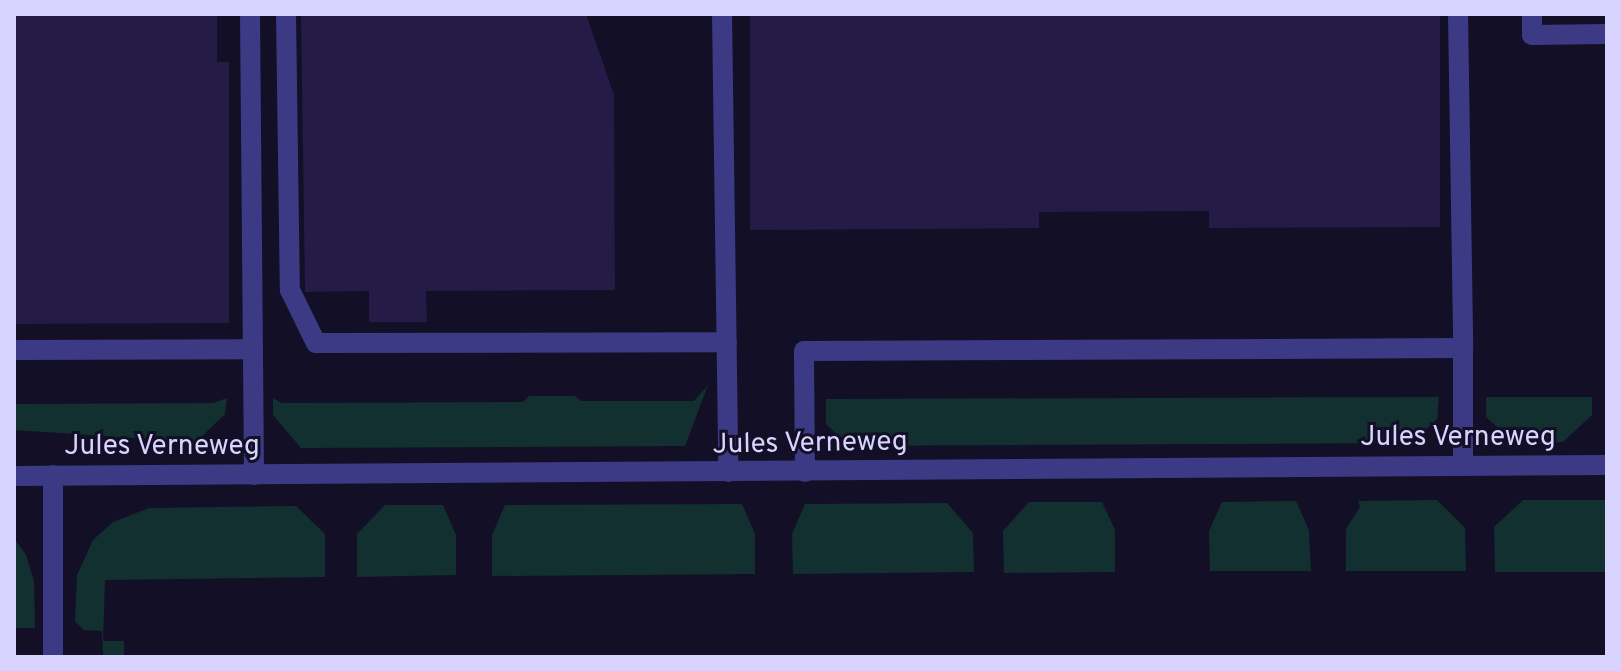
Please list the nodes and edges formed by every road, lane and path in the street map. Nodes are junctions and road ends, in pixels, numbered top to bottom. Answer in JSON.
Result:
{"nodes":[{"id":1,"x":250,"y":14,"type":"edge"},
{"id":2,"x":286,"y":14,"type":"edge"},
{"id":3,"x":722,"y":14,"type":"edge"},
{"id":4,"x":1458,"y":14,"type":"edge"},
{"id":5,"x":1532,"y":14,"type":"edge"},
{"id":6,"x":1607,"y":34,"type":"edge"},
{"id":7,"x":727,"y":342,"type":"junction"},
{"id":8,"x":1463,"y":348,"type":"junction"},
{"id":9,"x":253,"y":349,"type":"junction"},
{"id":10,"x":14,"y":350,"type":"edge"},
{"id":11,"x":1607,"y":465,"type":"edge"},
{"id":12,"x":1463,"y":466,"type":"junction"},
{"id":13,"x":728,"y":472,"type":"junction"},
{"id":14,"x":805,"y":472,"type":"junction"},
{"id":15,"x":53,"y":475,"type":"junction"},
{"id":16,"x":254,"y":475,"type":"junction"},
{"id":17,"x":14,"y":476,"type":"edge"},
{"id":18,"x":53,"y":657,"type":"edge"}],
"edges":[{"from":1,"to":9,"type":"street"},
{"from":2,"to":7,"type":"street"},
{"from":3,"to":7,"type":"street"},
{"from":4,"to":8,"type":"street"},
{"from":5,"to":6,"type":"street"},
{"from":7,"to":13,"type":"street"},
{"from":8,"to":12,"type":"street"},
{"from":8,"to":14,"type":"street"},
{"from":9,"to":10,"type":"street"},
{"from":9,"to":16,"type":"street"},
{"from":11,"to":12,"type":"street","name":"Jules Verneweg"},
{"from":12,"to":14,"type":"street","name":"Jules Verneweg"},
{"from":13,"to":14,"type":"street","name":"Jules Verneweg"},
{"from":13,"to":16,"type":"street","name":"Jules Verneweg"},
{"from":15,"to":16,"type":"street","name":"Jules Verneweg"},
{"from":15,"to":17,"type":"street","name":"Jules Verneweg"},
{"from":15,"to":18,"type":"street"}]}
